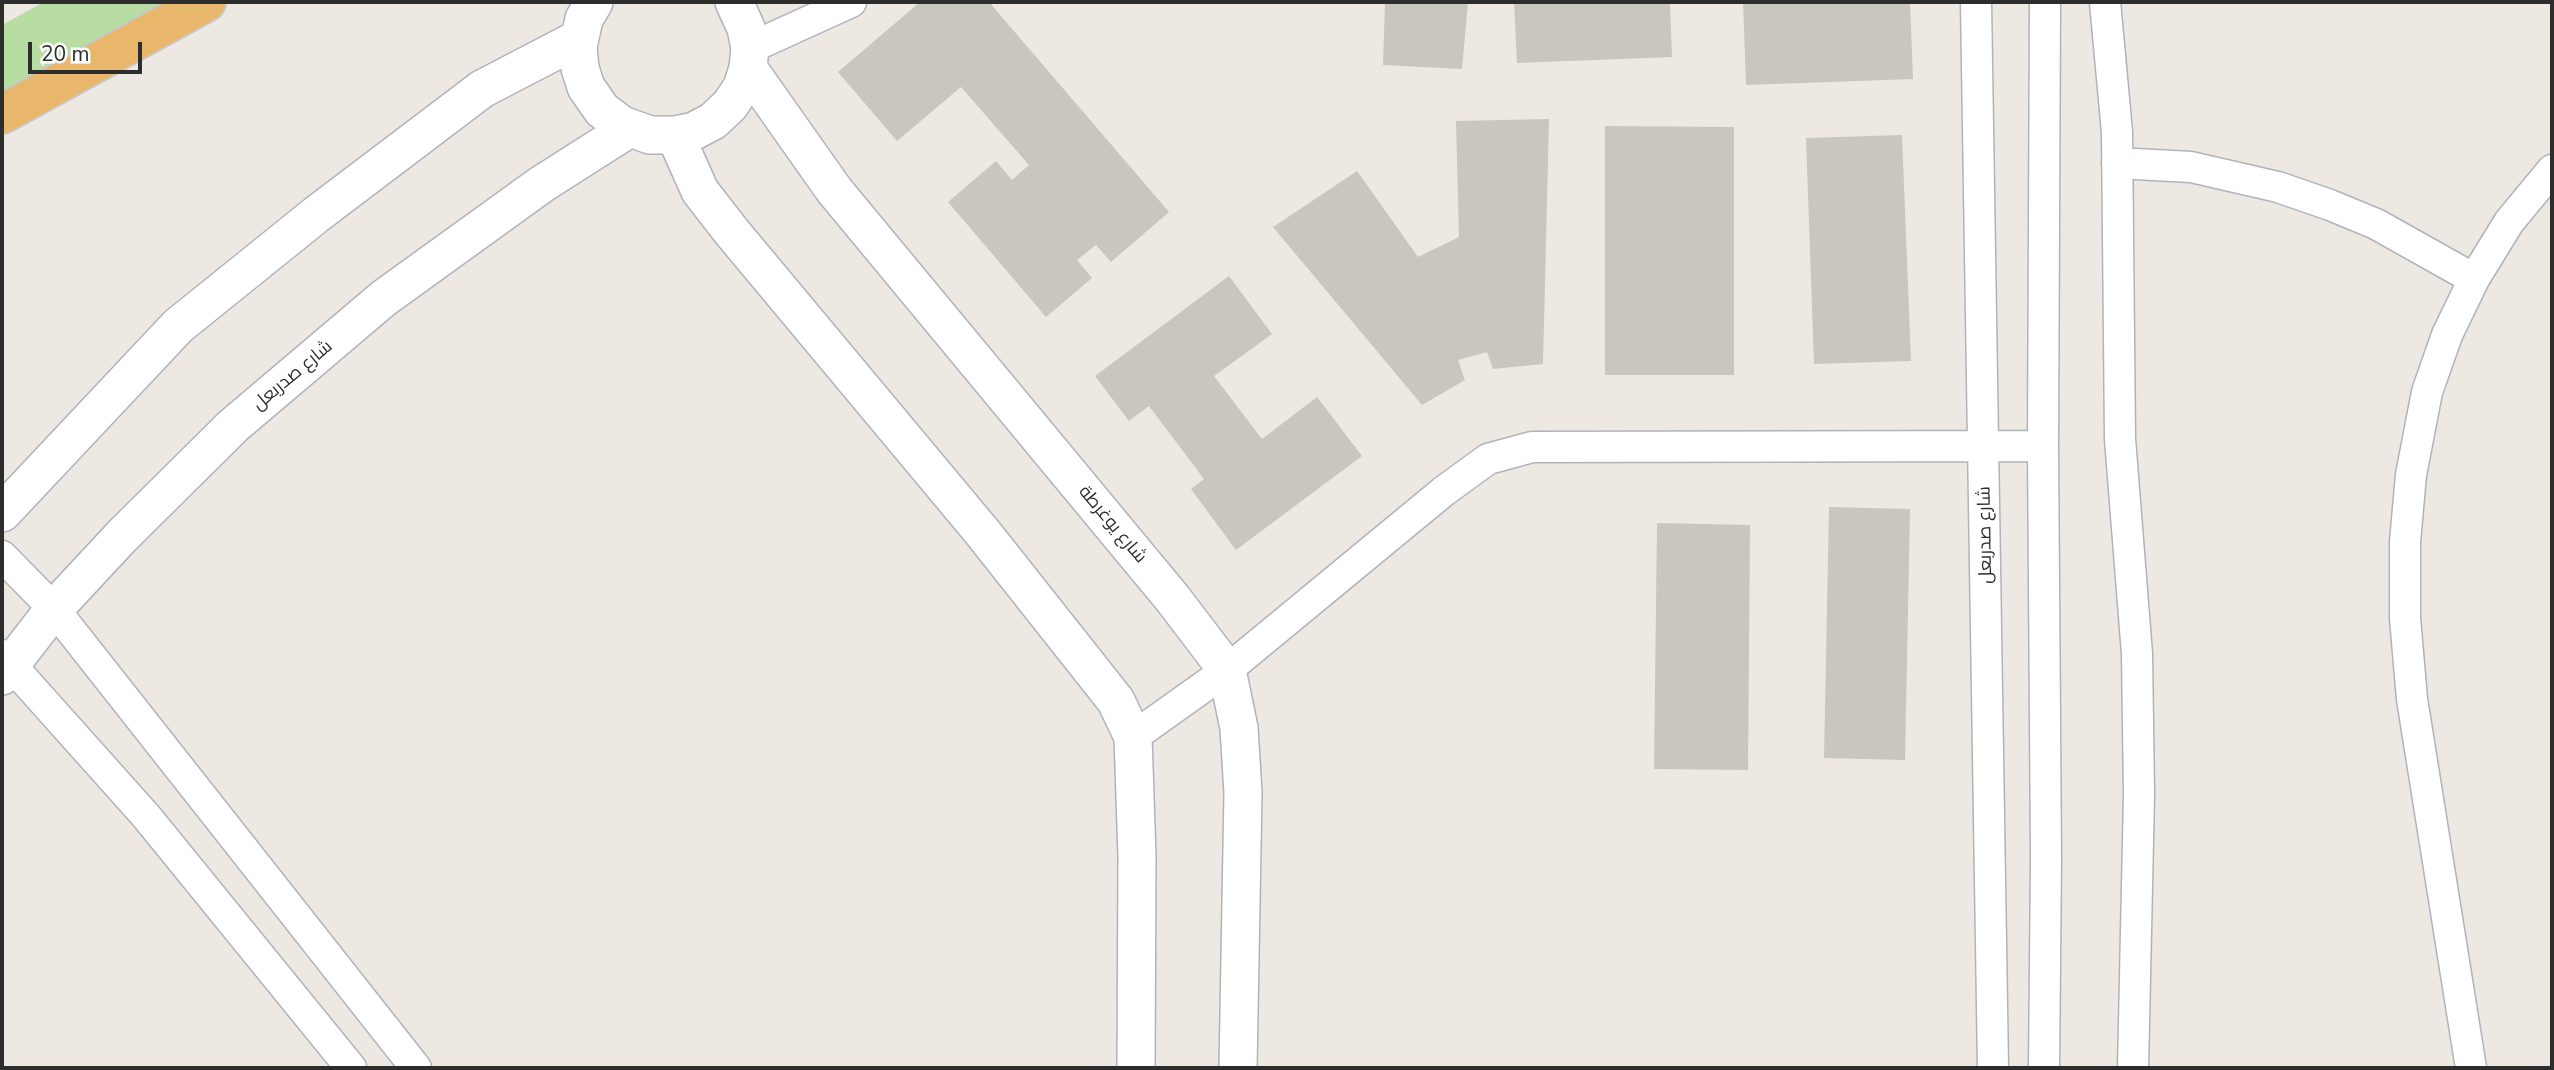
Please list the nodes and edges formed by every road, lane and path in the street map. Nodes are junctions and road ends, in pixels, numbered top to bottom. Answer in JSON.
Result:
{"nodes":[{"id":1,"x":206,"y":2,"type":"edge"},
{"id":2,"x":594,"y":2,"type":"edge"},
{"id":3,"x":734,"y":2,"type":"edge"},
{"id":4,"x":851,"y":2,"type":"edge"},
{"id":5,"x":1976,"y":2,"type":"edge"},
{"id":6,"x":2045,"y":2,"type":"edge"},
{"id":7,"x":2105,"y":2,"type":"edge"},
{"id":8,"x":580,"y":38,"type":"junction"},
{"id":9,"x":749,"y":58,"type":"junction"},
{"id":10,"x":2,"y":114,"type":"edge"},
{"id":11,"x":630,"y":128,"type":"junction"},
{"id":12,"x":675,"y":135,"type":"junction"},
{"id":13,"x":2117,"y":163,"type":"junction"},
{"id":14,"x":2552,"y":170,"type":"edge"},
{"id":15,"x":2474,"y":279,"type":"junction"},
{"id":16,"x":1985,"y":446,"type":"junction"},
{"id":17,"x":2043,"y":446,"type":"junction"},
{"id":18,"x":2,"y":513,"type":"edge"},
{"id":19,"x":2,"y":556,"type":"edge"},
{"id":20,"x":54,"y":609,"type":"junction"},
{"id":21,"x":4,"y":665,"type":"edge"},
{"id":22,"x":1227,"y":670,"type":"junction"},
{"id":23,"x":1133,"y":737,"type":"junction"},
{"id":24,"x":351,"y":1068,"type":"edge"},
{"id":25,"x":416,"y":1068,"type":"edge"},
{"id":26,"x":1136,"y":1068,"type":"edge"},
{"id":27,"x":1238,"y":1068,"type":"edge"},
{"id":28,"x":1993,"y":1068,"type":"edge"},
{"id":29,"x":2044,"y":1068,"type":"edge"},
{"id":30,"x":2133,"y":1068,"type":"edge"},
{"id":31,"x":2471,"y":1068,"type":"edge"}],
"edges":[{"from":1,"to":10,"type":"highway"},
{"from":2,"to":8,"type":"street"},
{"from":3,"to":9,"type":"street","name":"شارع يوغرطة"},
{"from":4,"to":9,"type":"street"},
{"from":5,"to":16,"type":"street","name":"شارع صدربعل"},
{"from":6,"to":17,"type":"street"},
{"from":7,"to":13,"type":"street"},
{"from":8,"to":11,"type":"street"},
{"from":8,"to":18,"type":"street"},
{"from":9,"to":12,"type":"street"},
{"from":9,"to":22,"type":"street","name":"شارع يوغرطة"},
{"from":11,"to":12,"type":"street"},
{"from":11,"to":20,"type":"street","name":"شارع صدربعل"},
{"from":12,"to":23,"type":"street"},
{"from":13,"to":15,"type":"street"},
{"from":13,"to":30,"type":"street"},
{"from":14,"to":15,"type":"street"},
{"from":15,"to":31,"type":"street"},
{"from":16,"to":17,"type":"street"},
{"from":16,"to":22,"type":"street"},
{"from":16,"to":28,"type":"street","name":"شارع صدربعل"},
{"from":17,"to":29,"type":"street"},
{"from":19,"to":20,"type":"street"},
{"from":20,"to":21,"type":"street","name":"شارع صدربعل"},
{"from":20,"to":25,"type":"street"},
{"from":21,"to":24,"type":"street"},
{"from":22,"to":23,"type":"street"},
{"from":22,"to":27,"type":"street","name":"شارع يوغرطة"},
{"from":23,"to":26,"type":"street"}]}
